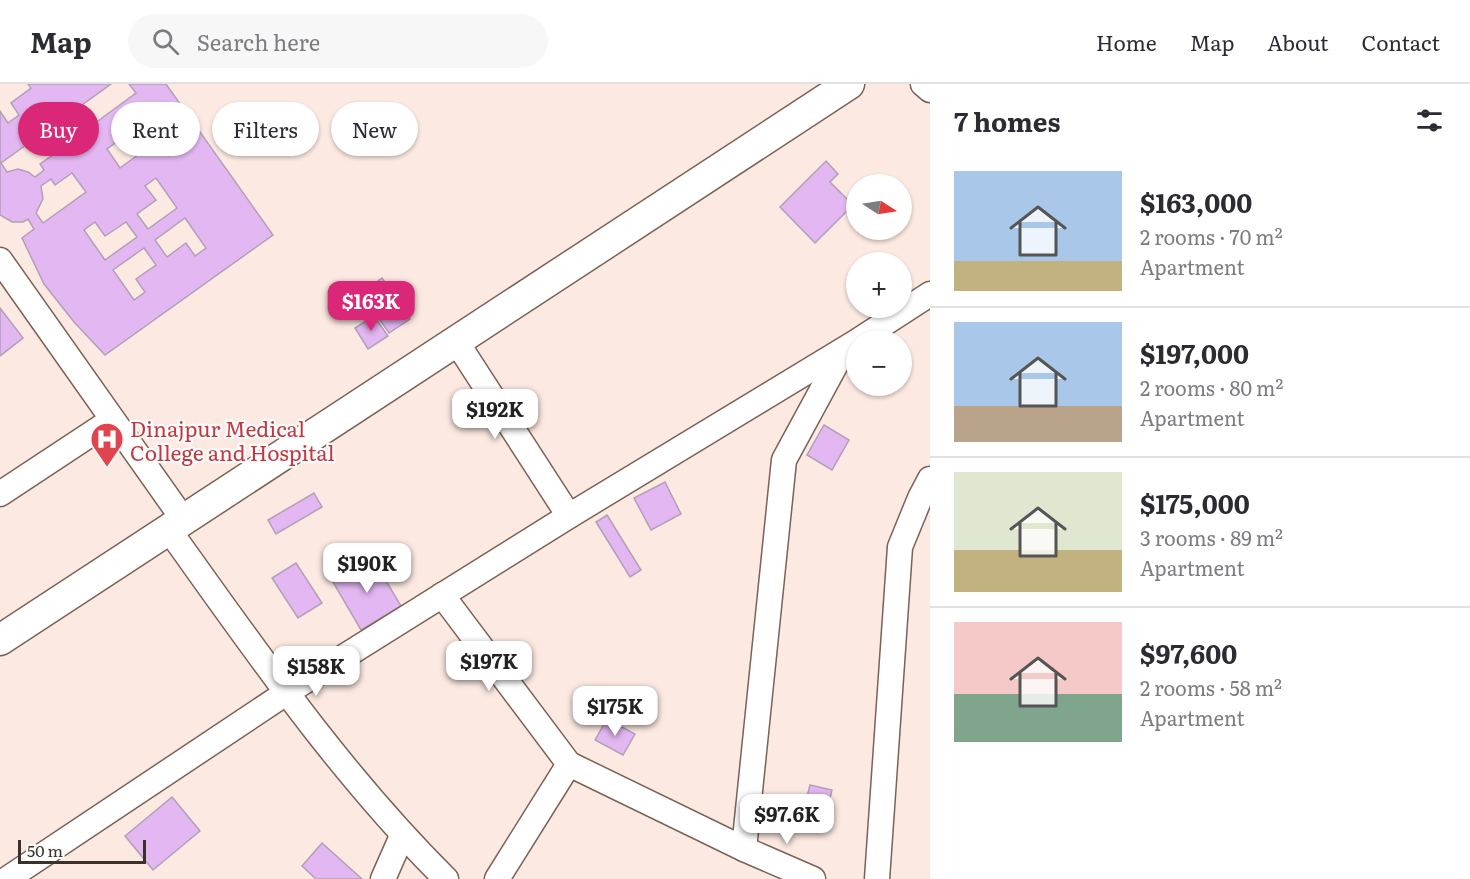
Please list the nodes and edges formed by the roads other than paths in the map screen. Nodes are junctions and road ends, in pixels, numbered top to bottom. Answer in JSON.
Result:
{"nodes":[{"id":1,"x":849,"y":84,"type":"edge"},
{"id":2,"x":923,"y":84,"type":"edge"},
{"id":3,"x":930,"y":90,"type":"edge"},
{"id":4,"x":0,"y":260,"type":"edge"},
{"id":5,"x":930,"y":294,"type":"edge"},
{"id":6,"x":875,"y":330,"type":"edge"},
{"id":7,"x":456,"y":341,"type":"junction"},
{"id":8,"x":846,"y":348,"type":"edge"},
{"id":9,"x":846,"y":356,"type":"edge"},
{"id":10,"x":112,"y":420,"type":"junction"},
{"id":11,"x":930,"y":479,"type":"edge"},
{"id":12,"x":0,"y":494,"type":"edge"},
{"id":13,"x":569,"y":516,"type":"junction"},
{"id":14,"x":176,"y":524,"type":"junction"},
{"id":15,"x":442,"y":596,"type":"junction"},
{"id":16,"x":0,"y":639,"type":"edge"},
{"id":17,"x":286,"y":693,"type":"junction"},
{"id":18,"x":569,"y":764,"type":"junction"},
{"id":19,"x":402,"y":836,"type":"junction"},
{"id":20,"x":744,"y":849,"type":"junction"},
{"id":21,"x":7,"y":879,"type":"edge"},
{"id":22,"x":383,"y":879,"type":"edge"},
{"id":23,"x":446,"y":879,"type":"edge"},
{"id":24,"x":497,"y":879,"type":"edge"},
{"id":25,"x":813,"y":879,"type":"edge"},
{"id":26,"x":877,"y":879,"type":"edge"}],
"edges":[{"from":1,"to":7,"type":"main road"},
{"from":2,"to":3,"type":"street"},
{"from":4,"to":10,"type":"street"},
{"from":5,"to":6,"type":"street"},
{"from":7,"to":13,"type":"street"},
{"from":7,"to":14,"type":"main road"},
{"from":8,"to":13,"type":"street"},
{"from":9,"to":20,"type":"street"},
{"from":10,"to":12,"type":"street"},
{"from":10,"to":14,"type":"street"},
{"from":11,"to":26,"type":"street"},
{"from":13,"to":15,"type":"street"},
{"from":14,"to":16,"type":"main road"},
{"from":14,"to":17,"type":"street"},
{"from":15,"to":17,"type":"street"},
{"from":15,"to":18,"type":"street"},
{"from":17,"to":19,"type":"street"},
{"from":17,"to":21,"type":"street"},
{"from":18,"to":20,"type":"street"},
{"from":18,"to":24,"type":"street"},
{"from":19,"to":22,"type":"street"},
{"from":19,"to":23,"type":"street"},
{"from":20,"to":25,"type":"street"}]}
